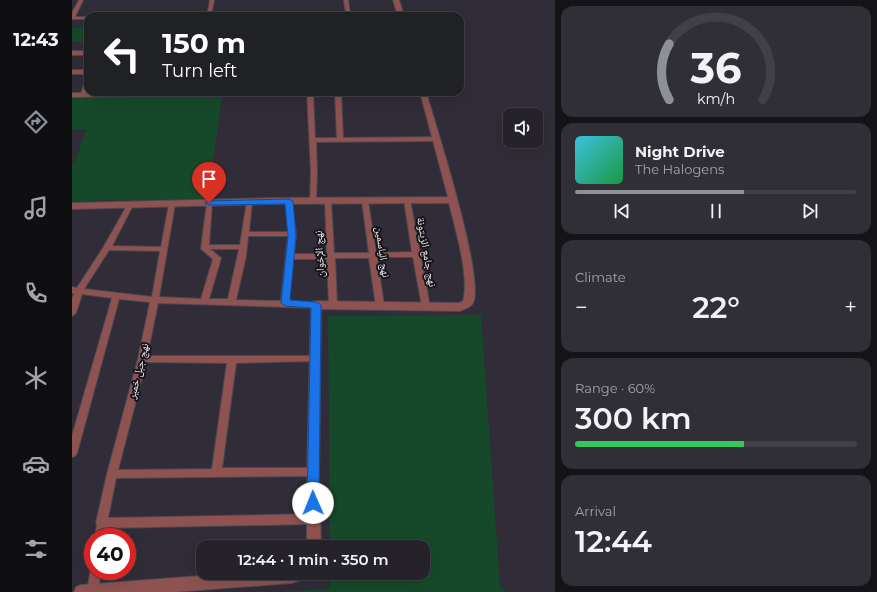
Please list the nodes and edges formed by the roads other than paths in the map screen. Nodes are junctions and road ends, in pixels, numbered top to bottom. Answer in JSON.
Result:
{"nodes":[{"id":1,"x":81,"y":0,"type":"edge"},
{"id":2,"x":212,"y":0,"type":"edge"},
{"id":3,"x":346,"y":0,"type":"edge"},
{"id":4,"x":396,"y":0,"type":"edge"},
{"id":5,"x":210,"y":12,"type":"edge"},
{"id":6,"x":345,"y":12,"type":"edge"},
{"id":7,"x":400,"y":12,"type":"edge"},
{"id":8,"x":72,"y":18,"type":"edge"},
{"id":9,"x":84,"y":18,"type":"edge"},
{"id":10,"x":72,"y":53,"type":"edge"},
{"id":11,"x":84,"y":53,"type":"edge"},
{"id":12,"x":72,"y":72,"type":"edge"},
{"id":13,"x":84,"y":72,"type":"edge"},
{"id":14,"x":72,"y":94,"type":"edge"},
{"id":15,"x":83,"y":94,"type":"edge"},
{"id":16,"x":310,"y":96,"type":"edge"},
{"id":17,"x":338,"y":96,"type":"edge"},
{"id":18,"x":424,"y":96,"type":"edge"},
{"id":19,"x":340,"y":139,"type":"junction"},
{"id":20,"x":436,"y":139,"type":"junction"},
{"id":21,"x":312,"y":140,"type":"junction"},
{"id":22,"x":407,"y":200,"type":"junction"},
{"id":23,"x":453,"y":200,"type":"junction"},
{"id":24,"x":289,"y":201,"type":"junction"},
{"id":25,"x":313,"y":201,"type":"junction"},
{"id":26,"x":328,"y":201,"type":"junction"},
{"id":27,"x":365,"y":201,"type":"junction"},
{"id":28,"x":249,"y":202,"type":"junction"},
{"id":29,"x":209,"y":203,"type":"junction"},
{"id":30,"x":130,"y":204,"type":"junction"},
{"id":31,"x":172,"y":204,"type":"junction"},
{"id":32,"x":72,"y":206,"type":"edge"},
{"id":33,"x":245,"y":234,"type":"junction"},
{"id":34,"x":292,"y":234,"type":"junction"},
{"id":35,"x":205,"y":247,"type":"junction"},
{"id":36,"x":243,"y":247,"type":"junction"},
{"id":37,"x":107,"y":248,"type":"junction"},
{"id":38,"x":165,"y":249,"type":"junction"},
{"id":39,"x":417,"y":254,"type":"junction"},
{"id":40,"x":373,"y":255,"type":"junction"},
{"id":41,"x":289,"y":257,"type":"junction"},
{"id":42,"x":331,"y":257,"type":"junction"},
{"id":43,"x":75,"y":291,"type":"edge"},
{"id":44,"x":116,"y":296,"type":"junction"},
{"id":45,"x":154,"y":300,"type":"junction"},
{"id":46,"x":204,"y":302,"type":"junction"},
{"id":47,"x":231,"y":302,"type":"junction"},
{"id":48,"x":285,"y":303,"type":"junction"},
{"id":49,"x":316,"y":305,"type":"junction"},
{"id":50,"x":333,"y":306,"type":"junction"},
{"id":51,"x":380,"y":306,"type":"junction"},
{"id":52,"x":426,"y":307,"type":"junction"},
{"id":53,"x":72,"y":313,"type":"edge"},
{"id":54,"x":314,"y":358,"type":"junction"},
{"id":55,"x":142,"y":359,"type":"junction"},
{"id":56,"x":232,"y":360,"type":"junction"},
{"id":57,"x":72,"y":453,"type":"edge"},
{"id":58,"x":217,"y":472,"type":"junction"},
{"id":59,"x":313,"y":472,"type":"junction"},
{"id":60,"x":112,"y":474,"type":"junction"},
{"id":61,"x":314,"y":518,"type":"junction"},
{"id":62,"x":102,"y":523,"type":"junction"},
{"id":63,"x":101,"y":528,"type":"edge"},
{"id":64,"x":314,"y":540,"type":"edge"},
{"id":65,"x":94,"y":580,"type":"edge"},
{"id":66,"x":239,"y":580,"type":"edge"},
{"id":67,"x":92,"y":591,"type":"edge"}],
"edges":[{"from":1,"to":8,"type":"street"},
{"from":2,"to":5,"type":"street"},
{"from":3,"to":6,"type":"street"},
{"from":4,"to":7,"type":"street"},
{"from":8,"to":9,"type":"street"},
{"from":10,"to":11,"type":"street"},
{"from":12,"to":13,"type":"street"},
{"from":14,"to":15,"type":"street"},
{"from":16,"to":21,"type":"street"},
{"from":17,"to":19,"type":"street"},
{"from":18,"to":20,"type":"street"},
{"from":19,"to":20,"type":"street"},
{"from":19,"to":21,"type":"street"},
{"from":20,"to":23,"type":"street"},
{"from":21,"to":25,"type":"street"},
{"from":22,"to":23,"type":"street"},
{"from":22,"to":27,"type":"street"},
{"from":22,"to":39,"type":"street","name":"نهج جامع الزيتونة"},
{"from":23,"to":52,"type":"street"},
{"from":24,"to":25,"type":"street"},
{"from":24,"to":28,"type":"street"},
{"from":24,"to":34,"type":"street"},
{"from":25,"to":26,"type":"street"},
{"from":26,"to":27,"type":"street"},
{"from":26,"to":42,"type":"street","name":"نهج الإخوان"},
{"from":27,"to":40,"type":"street","name":"نهج الياسمين"},
{"from":28,"to":29,"type":"street"},
{"from":28,"to":33,"type":"street"},
{"from":29,"to":31,"type":"street"},
{"from":29,"to":35,"type":"street"},
{"from":30,"to":31,"type":"street"},
{"from":30,"to":32,"type":"street"},
{"from":30,"to":37,"type":"street"},
{"from":31,"to":38,"type":"street","name":"نهج جبل خمير"},
{"from":33,"to":34,"type":"street"},
{"from":33,"to":36,"type":"street"},
{"from":34,"to":41,"type":"street"},
{"from":35,"to":36,"type":"street"},
{"from":35,"to":46,"type":"street"},
{"from":36,"to":47,"type":"street"},
{"from":37,"to":38,"type":"street"},
{"from":37,"to":43,"type":"street"},
{"from":38,"to":45,"type":"street","name":"نهج جبل خمير"},
{"from":39,"to":40,"type":"street"},
{"from":39,"to":52,"type":"street","name":"نهج جامع الزيتونة"},
{"from":40,"to":42,"type":"street"},
{"from":40,"to":51,"type":"street","name":"نهج الياسمين"},
{"from":41,"to":42,"type":"street"},
{"from":41,"to":48,"type":"street"},
{"from":42,"to":50,"type":"street","name":"نهج الإخوان"},
{"from":43,"to":44,"type":"street"},
{"from":43,"to":53,"type":"street"},
{"from":44,"to":45,"type":"street"},
{"from":44,"to":57,"type":"street"},
{"from":45,"to":46,"type":"street"},
{"from":45,"to":55,"type":"street","name":"نهج جبل خمير"},
{"from":46,"to":47,"type":"street"},
{"from":47,"to":48,"type":"street"},
{"from":48,"to":49,"type":"street"},
{"from":49,"to":50,"type":"street"},
{"from":49,"to":54,"type":"street"},
{"from":50,"to":51,"type":"street"},
{"from":51,"to":52,"type":"street"},
{"from":54,"to":56,"type":"street"},
{"from":54,"to":59,"type":"street"},
{"from":55,"to":56,"type":"street"},
{"from":55,"to":60,"type":"street","name":"نهج جبل خمير"},
{"from":56,"to":58,"type":"street"},
{"from":58,"to":59,"type":"street"},
{"from":58,"to":60,"type":"street"},
{"from":59,"to":61,"type":"street"},
{"from":60,"to":62,"type":"street","name":"نهج جبل خمير"},
{"from":61,"to":62,"type":"street"},
{"from":61,"to":64,"type":"street"},
{"from":62,"to":63,"type":"street","name":"نهج جبل خمير"},
{"from":65,"to":67,"type":"street"},
{"from":66,"to":67,"type":"street"}]}
